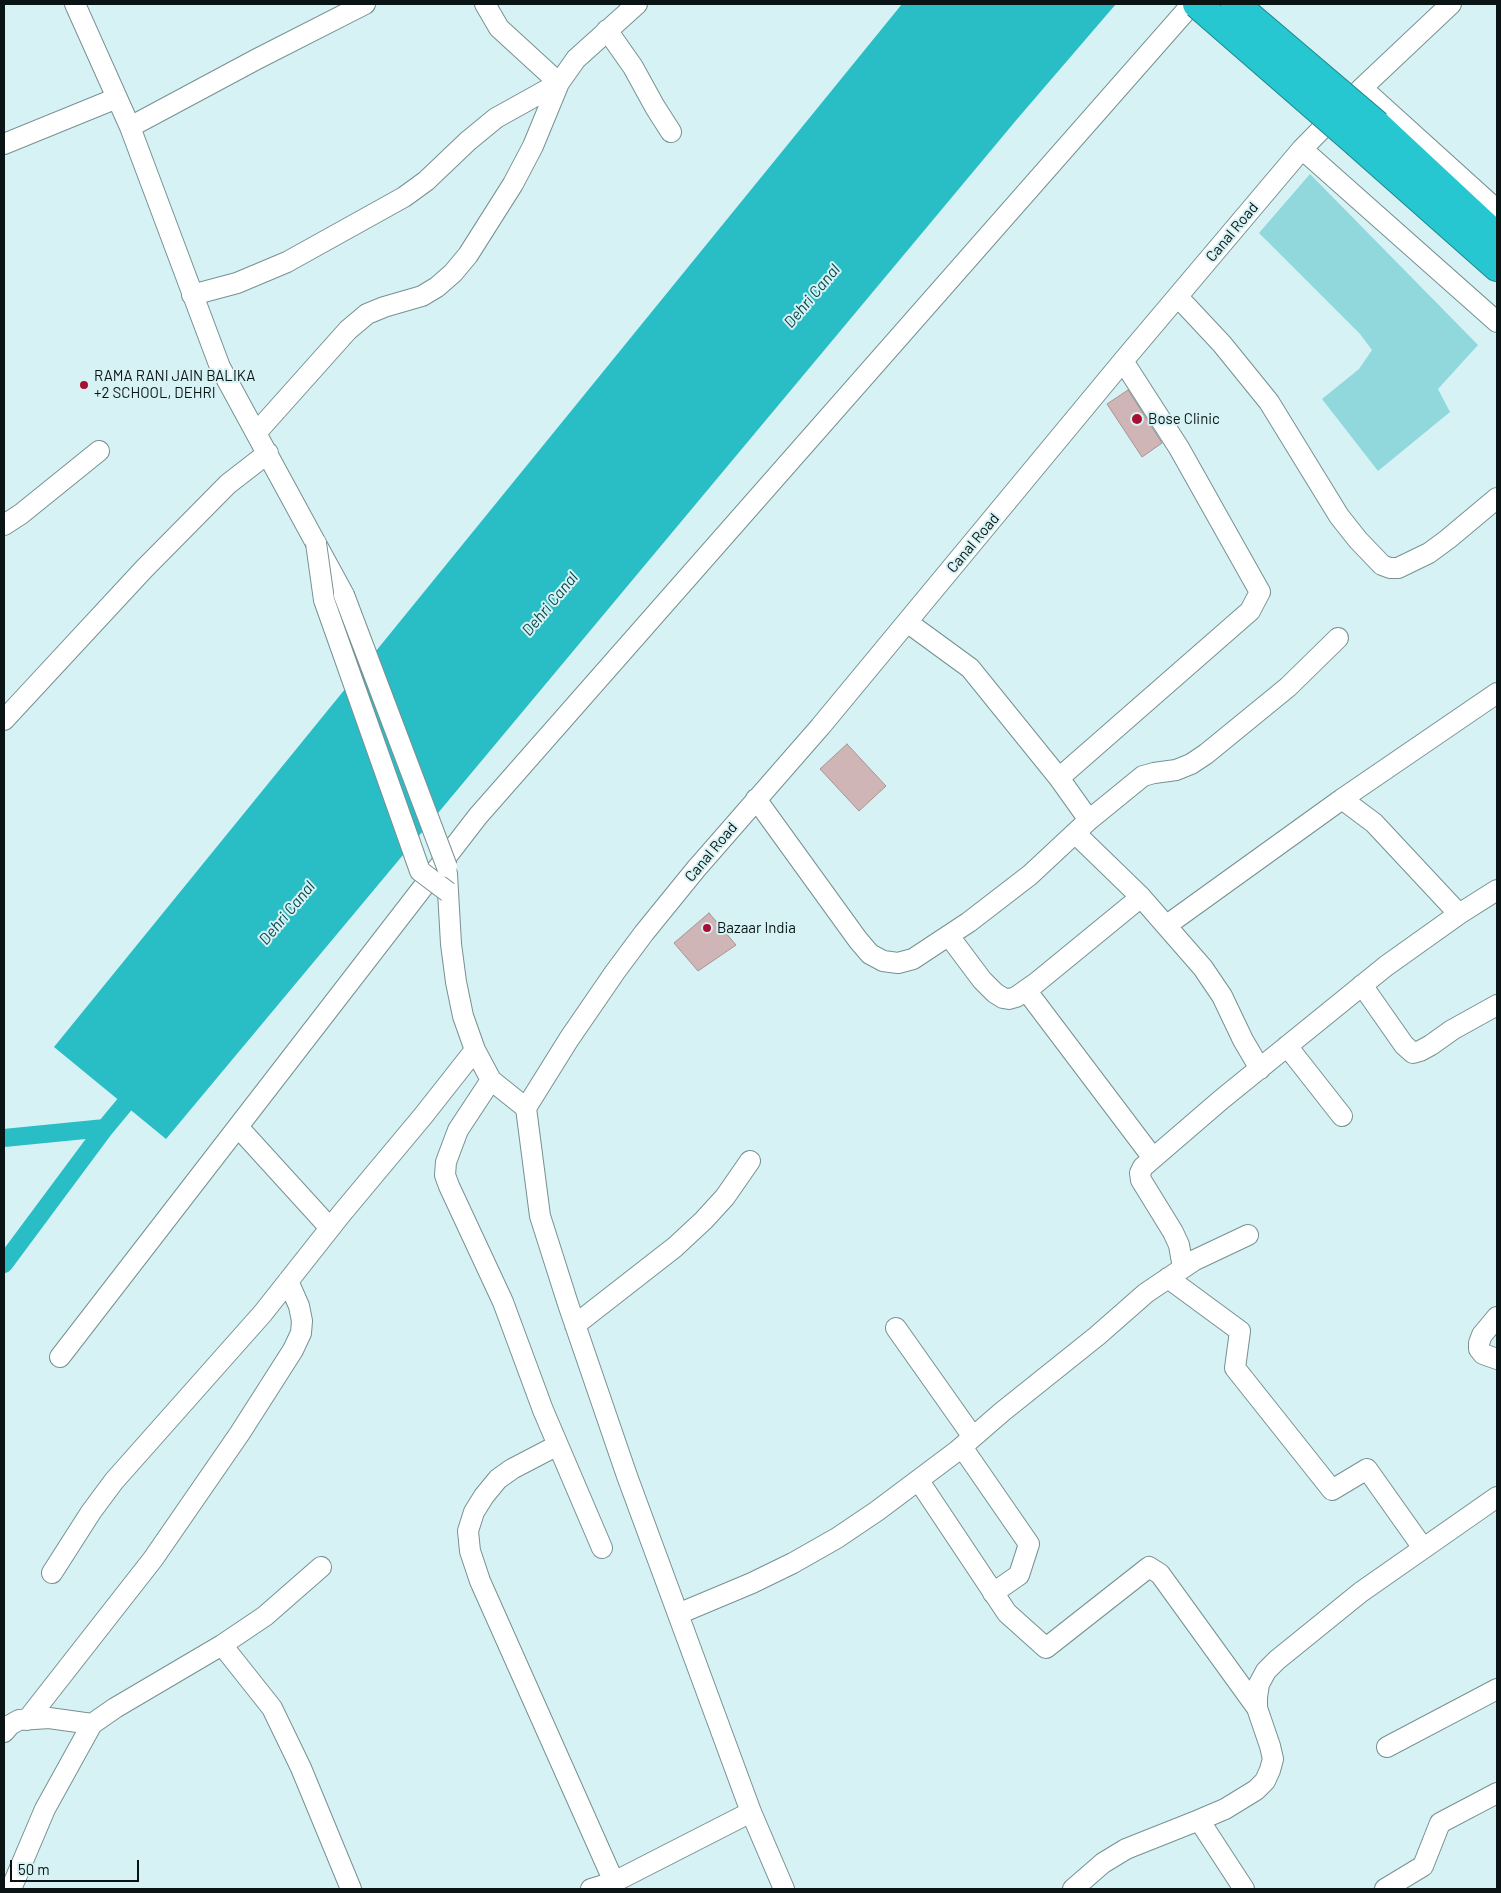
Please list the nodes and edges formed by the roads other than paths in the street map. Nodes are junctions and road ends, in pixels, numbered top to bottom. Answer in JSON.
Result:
{"nodes":[{"id":1,"x":75,"y":4,"type":"edge"},
{"id":2,"x":365,"y":4,"type":"edge"},
{"id":3,"x":485,"y":4,"type":"edge"},
{"id":4,"x":637,"y":4,"type":"edge"},
{"id":5,"x":1192,"y":4,"type":"edge"},
{"id":6,"x":1197,"y":4,"type":"edge"},
{"id":7,"x":1235,"y":4,"type":"edge"},
{"id":8,"x":1451,"y":4,"type":"edge"},
{"id":9,"x":607,"y":30,"type":"junction"},
{"id":10,"x":559,"y":83,"type":"junction"},
{"id":11,"x":1362,"y":88,"type":"junction"},
{"id":12,"x":117,"y":98,"type":"junction"},
{"id":13,"x":130,"y":126,"type":"junction"},
{"id":14,"x":671,"y":132,"type":"dead end"},
{"id":15,"x":4,"y":144,"type":"edge"},
{"id":16,"x":1302,"y":149,"type":"junction"},
{"id":17,"x":1497,"y":210,"type":"edge"},
{"id":18,"x":1497,"y":237,"type":"edge"},
{"id":19,"x":1497,"y":267,"type":"edge"},
{"id":20,"x":192,"y":295,"type":"junction"},
{"id":21,"x":1178,"y":297,"type":"junction"},
{"id":22,"x":1497,"y":322,"type":"edge"},
{"id":23,"x":1123,"y":361,"type":"junction"},
{"id":24,"x":256,"y":433,"type":"junction"},
{"id":25,"x":99,"y":451,"type":"dead end"},
{"id":26,"x":268,"y":454,"type":"junction"},
{"id":27,"x":1497,"y":498,"type":"edge"},
{"id":28,"x":4,"y":525,"type":"edge"},
{"id":29,"x":316,"y":544,"type":"junction"},
{"id":30,"x":907,"y":622,"type":"junction"},
{"id":31,"x":1338,"y":638,"type":"dead end"},
{"id":32,"x":1497,"y":693,"type":"edge"},
{"id":33,"x":4,"y":720,"type":"edge"},
{"id":34,"x":1059,"y":778,"type":"junction"},
{"id":35,"x":1342,"y":798,"type":"junction"},
{"id":36,"x":756,"y":799,"type":"junction"},
{"id":37,"x":1082,"y":826,"type":"junction"},
{"id":38,"x":1497,"y":890,"type":"edge"},
{"id":39,"x":448,"y":892,"type":"junction"},
{"id":40,"x":1141,"y":897,"type":"junction"},
{"id":41,"x":1459,"y":914,"type":"junction"},
{"id":42,"x":1167,"y":925,"type":"junction"},
{"id":43,"x":949,"y":936,"type":"junction"},
{"id":44,"x":1362,"y":985,"type":"junction"},
{"id":45,"x":1026,"y":990,"type":"junction"},
{"id":46,"x":1497,"y":1005,"type":"edge"},
{"id":47,"x":1287,"y":1046,"type":"junction"},
{"id":48,"x":475,"y":1050,"type":"junction"},
{"id":49,"x":1260,"y":1069,"type":"junction"},
{"id":50,"x":491,"y":1080,"type":"junction"},
{"id":51,"x":526,"y":1108,"type":"junction"},
{"id":52,"x":1342,"y":1116,"type":"dead end"},
{"id":53,"x":238,"y":1127,"type":"junction"},
{"id":54,"x":1153,"y":1158,"type":"junction"},
{"id":55,"x":750,"y":1161,"type":"dead end"},
{"id":56,"x":330,"y":1228,"type":"junction"},
{"id":57,"x":1248,"y":1235,"type":"dead end"},
{"id":58,"x":1175,"y":1273,"type":"junction"},
{"id":59,"x":288,"y":1281,"type":"junction"},
{"id":60,"x":1497,"y":1316,"type":"edge"},
{"id":61,"x":575,"y":1325,"type":"junction"},
{"id":62,"x":896,"y":1328,"type":"dead end"},
{"id":63,"x":60,"y":1357,"type":"dead end"},
{"id":64,"x":1497,"y":1359,"type":"edge"},
{"id":65,"x":968,"y":1442,"type":"junction"},
{"id":66,"x":558,"y":1445,"type":"junction"},
{"id":67,"x":919,"y":1481,"type":"junction"},
{"id":68,"x":1497,"y":1497,"type":"edge"},
{"id":69,"x":602,"y":1548,"type":"dead end"},
{"id":70,"x":1423,"y":1548,"type":"junction"},
{"id":71,"x":321,"y":1567,"type":"dead end"},
{"id":72,"x":52,"y":1573,"type":"dead end"},
{"id":73,"x":993,"y":1593,"type":"junction"},
{"id":74,"x":678,"y":1614,"type":"junction"},
{"id":75,"x":222,"y":1645,"type":"junction"},
{"id":76,"x":1497,"y":1689,"type":"edge"},
{"id":77,"x":1257,"y":1708,"type":"junction"},
{"id":78,"x":28,"y":1720,"type":"junction"},
{"id":79,"x":92,"y":1724,"type":"junction"},
{"id":80,"x":4,"y":1732,"type":"edge"},
{"id":81,"x":1387,"y":1747,"type":"dead end"},
{"id":82,"x":1497,"y":1793,"type":"edge"},
{"id":83,"x":751,"y":1812,"type":"junction"},
{"id":84,"x":1200,"y":1820,"type":"junction"},
{"id":85,"x":624,"y":1882,"type":"edge"},
{"id":86,"x":11,"y":1889,"type":"edge"},
{"id":87,"x":351,"y":1889,"type":"edge"},
{"id":88,"x":591,"y":1889,"type":"edge"},
{"id":89,"x":784,"y":1889,"type":"edge"},
{"id":90,"x":1073,"y":1889,"type":"edge"},
{"id":91,"x":1244,"y":1889,"type":"edge"},
{"id":92,"x":1385,"y":1889,"type":"edge"}],
"edges":[{"from":1,"to":12,"type":"street"},
{"from":2,"to":13,"type":"street"},
{"from":3,"to":10,"type":"street"},
{"from":4,"to":9,"type":"street"},
{"from":5,"to":53,"type":"street"},
{"from":6,"to":19,"type":"highway","bridge":true},
{"from":7,"to":18,"type":"highway","bridge":true},
{"from":8,"to":11,"type":"street","name":"Canal Road"},
{"from":9,"to":10,"type":"street"},
{"from":9,"to":14,"type":"street"},
{"from":10,"to":20,"type":"street"},
{"from":10,"to":24,"type":"street"},
{"from":11,"to":16,"type":"street","name":"Canal Road"},
{"from":11,"to":17,"type":"street"},
{"from":12,"to":13,"type":"street"},
{"from":12,"to":15,"type":"street"},
{"from":13,"to":20,"type":"street"},
{"from":16,"to":21,"type":"street","name":"Canal Road"},
{"from":16,"to":22,"type":"street"},
{"from":20,"to":24,"type":"street"},
{"from":21,"to":23,"type":"street","name":"Canal Road"},
{"from":21,"to":27,"type":"street"},
{"from":23,"to":30,"type":"street","name":"Canal Road"},
{"from":23,"to":34,"type":"street"},
{"from":24,"to":26,"type":"street"},
{"from":25,"to":28,"type":"street"},
{"from":26,"to":29,"type":"street"},
{"from":26,"to":33,"type":"street"},
{"from":29,"to":39,"type":"street","bridge":true},
{"from":29,"to":39,"type":"street","bridge":true},
{"from":30,"to":34,"type":"street"},
{"from":30,"to":36,"type":"street","name":"Canal Road"},
{"from":31,"to":37,"type":"street"},
{"from":32,"to":35,"type":"street"},
{"from":34,"to":37,"type":"street"},
{"from":35,"to":41,"type":"street"},
{"from":35,"to":42,"type":"street"},
{"from":36,"to":43,"type":"street"},
{"from":36,"to":51,"type":"street","name":"Canal Road"},
{"from":37,"to":40,"type":"street"},
{"from":37,"to":43,"type":"street"},
{"from":38,"to":41,"type":"street"},
{"from":39,"to":48,"type":"street"},
{"from":40,"to":42,"type":"street"},
{"from":40,"to":45,"type":"street"},
{"from":41,"to":44,"type":"street"},
{"from":42,"to":49,"type":"street"},
{"from":43,"to":45,"type":"street"},
{"from":44,"to":46,"type":"street"},
{"from":44,"to":47,"type":"street"},
{"from":45,"to":54,"type":"street"},
{"from":47,"to":49,"type":"street"},
{"from":47,"to":52,"type":"street"},
{"from":48,"to":50,"type":"street"},
{"from":48,"to":56,"type":"street"},
{"from":49,"to":54,"type":"street"},
{"from":50,"to":51,"type":"street"},
{"from":50,"to":66,"type":"street"},
{"from":51,"to":61,"type":"street"},
{"from":53,"to":56,"type":"street"},
{"from":53,"to":63,"type":"street"},
{"from":54,"to":58,"type":"street"},
{"from":55,"to":61,"type":"street"},
{"from":56,"to":59,"type":"street"},
{"from":57,"to":58,"type":"street"},
{"from":58,"to":65,"type":"street"},
{"from":58,"to":70,"type":"street"},
{"from":59,"to":72,"type":"street"},
{"from":59,"to":78,"type":"street"},
{"from":60,"to":64,"type":"street"},
{"from":61,"to":74,"type":"street"},
{"from":62,"to":65,"type":"street"},
{"from":65,"to":67,"type":"street"},
{"from":65,"to":73,"type":"street"},
{"from":66,"to":69,"type":"street"},
{"from":66,"to":85,"type":"street"},
{"from":67,"to":73,"type":"street"},
{"from":67,"to":74,"type":"street"},
{"from":68,"to":70,"type":"street"},
{"from":70,"to":77,"type":"street"},
{"from":71,"to":75,"type":"street"},
{"from":73,"to":77,"type":"street"},
{"from":74,"to":83,"type":"street"},
{"from":75,"to":79,"type":"street"},
{"from":75,"to":87,"type":"street"},
{"from":76,"to":81,"type":"street"},
{"from":77,"to":84,"type":"street"},
{"from":78,"to":79,"type":"street"},
{"from":78,"to":80,"type":"street"},
{"from":79,"to":86,"type":"street"},
{"from":82,"to":92,"type":"street"},
{"from":83,"to":85,"type":"street"},
{"from":83,"to":89,"type":"street"},
{"from":84,"to":90,"type":"street"},
{"from":84,"to":91,"type":"street"},
{"from":85,"to":88,"type":"street"}]}
